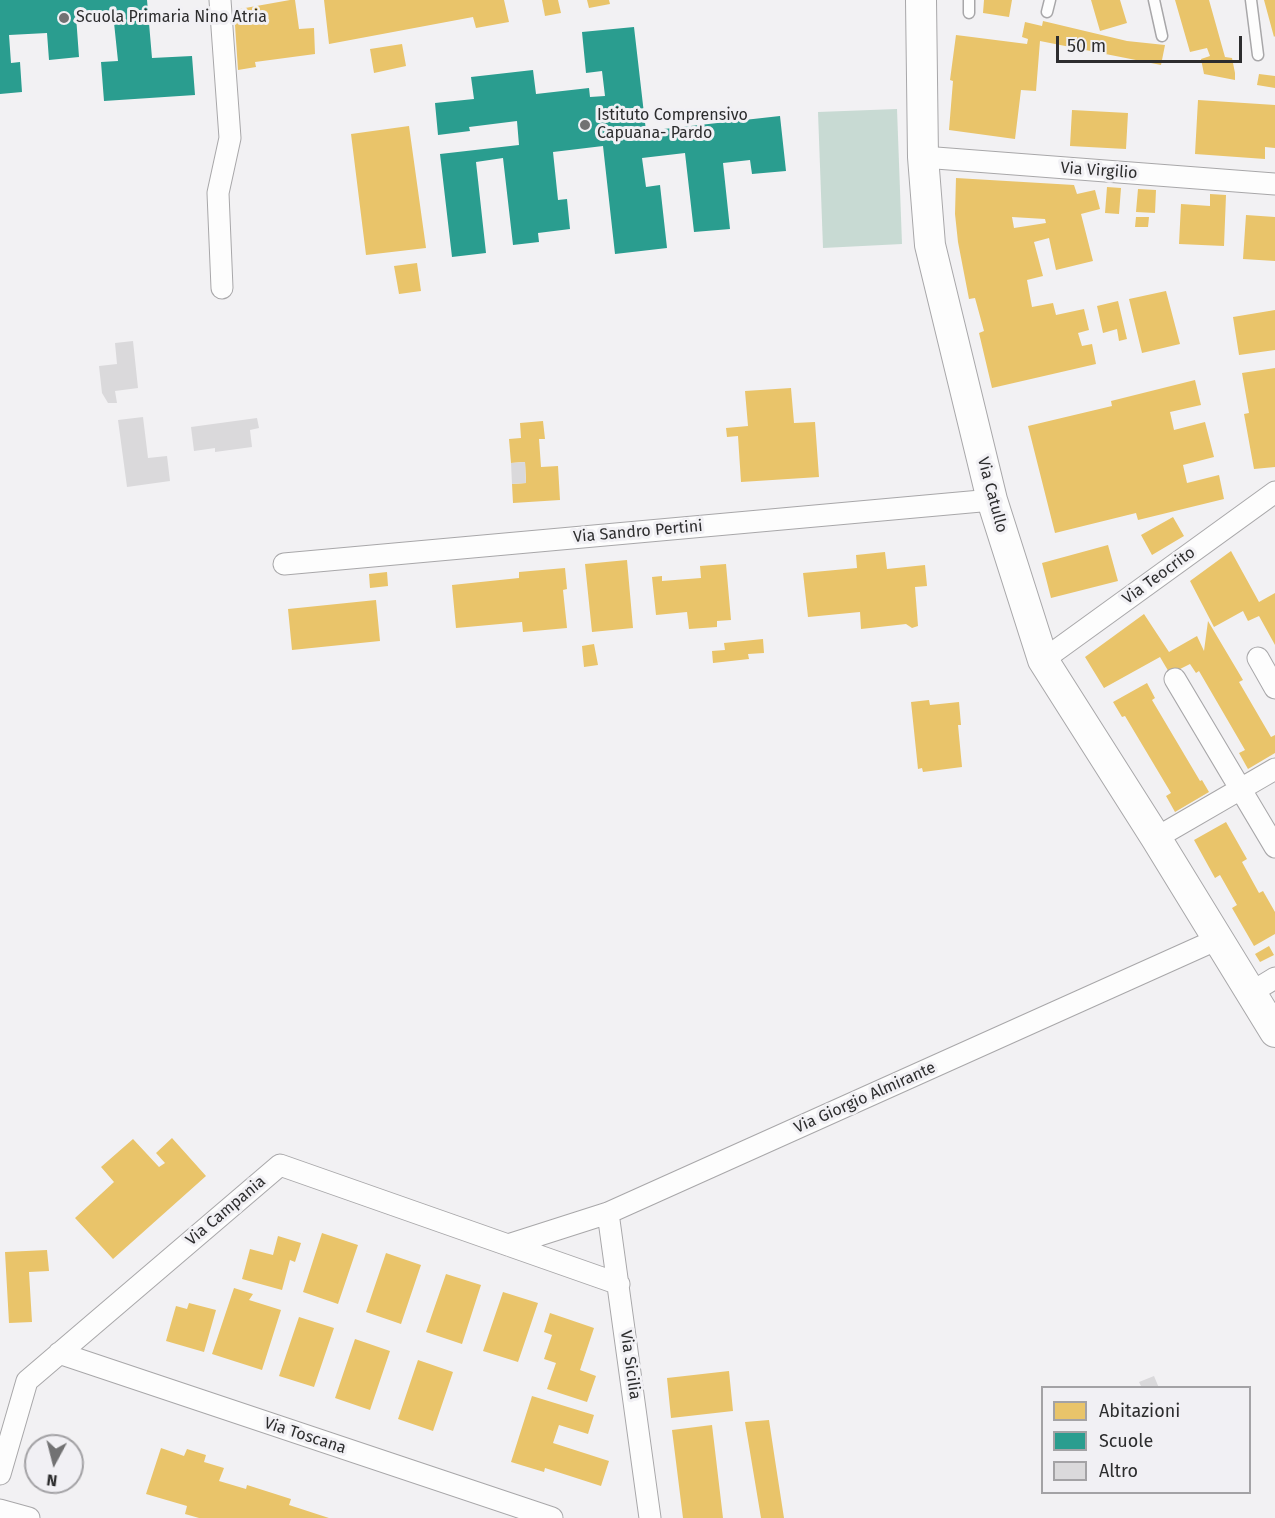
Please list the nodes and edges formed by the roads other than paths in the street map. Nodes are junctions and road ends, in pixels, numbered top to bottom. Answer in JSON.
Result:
{"nodes":[{"id":1,"x":220,"y":0,"type":"edge"},
{"id":2,"x":921,"y":0,"type":"edge"},
{"id":3,"x":969,"y":0,"type":"edge"},
{"id":4,"x":1050,"y":0,"type":"edge"},
{"id":5,"x":1154,"y":0,"type":"edge"},
{"id":6,"x":1251,"y":0,"type":"edge"},
{"id":7,"x":1047,"y":12,"type":"dead end"},
{"id":8,"x":969,"y":13,"type":"dead end"},
{"id":9,"x":1162,"y":36,"type":"dead end"},
{"id":10,"x":1258,"y":55,"type":"dead end"},
{"id":11,"x":923,"y":157,"type":"junction"},
{"id":12,"x":1275,"y":184,"type":"edge"},
{"id":13,"x":222,"y":288,"type":"dead end"},
{"id":14,"x":1275,"y":492,"type":"edge"},
{"id":15,"x":992,"y":500,"type":"junction"},
{"id":16,"x":284,"y":564,"type":"dead end"},
{"id":17,"x":1257,"y":658,"type":"dead end"},
{"id":18,"x":1043,"y":660,"type":"junction"},
{"id":19,"x":1175,"y":679,"type":"dead end"},
{"id":20,"x":1275,"y":688,"type":"edge"},
{"id":21,"x":1275,"y":769,"type":"edge"},
{"id":22,"x":1241,"y":789,"type":"junction"},
{"id":23,"x":1156,"y":838,"type":"junction"},
{"id":24,"x":1275,"y":848,"type":"edge"},
{"id":25,"x":1218,"y":939,"type":"junction"},
{"id":26,"x":1264,"y":985,"type":"edge"},
{"id":27,"x":1275,"y":1032,"type":"edge"},
{"id":28,"x":608,"y":1212,"type":"junction"},
{"id":29,"x":508,"y":1245,"type":"junction"},
{"id":30,"x":619,"y":1284,"type":"junction"},
{"id":31,"x":59,"y":1353,"type":"junction"},
{"id":32,"x":0,"y":1474,"type":"edge"},
{"id":33,"x":0,"y":1510,"type":"edge"},
{"id":34,"x":28,"y":1518,"type":"edge"},
{"id":35,"x":552,"y":1518,"type":"edge"},
{"id":36,"x":650,"y":1518,"type":"edge"}],
"edges":[{"from":1,"to":13,"type":"street"},
{"from":2,"to":11,"type":"street","name":"Via Catullo"},
{"from":3,"to":8,"type":"lane"},
{"from":4,"to":7,"type":"lane"},
{"from":5,"to":9,"type":"lane"},
{"from":6,"to":10,"type":"lane"},
{"from":11,"to":12,"type":"street","name":"Via Virgilio"},
{"from":11,"to":15,"type":"street","name":"Via Catullo"},
{"from":14,"to":18,"type":"street","name":"Via Teocrito"},
{"from":15,"to":16,"type":"street","name":"Via Sandro Pertini"},
{"from":15,"to":18,"type":"street","name":"Via Catullo"},
{"from":17,"to":20,"type":"street"},
{"from":18,"to":23,"type":"street","name":"Via Catullo"},
{"from":19,"to":22,"type":"street"},
{"from":21,"to":22,"type":"street"},
{"from":22,"to":23,"type":"street"},
{"from":22,"to":24,"type":"street"},
{"from":23,"to":25,"type":"street","name":"Via Catullo"},
{"from":25,"to":26,"type":"street","name":"Via Catullo"},
{"from":25,"to":28,"type":"street","name":"Via Giorgio Almirante"},
{"from":26,"to":27,"type":"street","name":"Via Catullo"},
{"from":28,"to":29,"type":"street","name":"Via Giorgio Almirante"},
{"from":28,"to":30,"type":"street","name":"Via Sicilia"},
{"from":29,"to":30,"type":"street","name":"Via Campania"},
{"from":29,"to":31,"type":"street","name":"Via Campania"},
{"from":30,"to":36,"type":"street","name":"Via Sicilia"},
{"from":31,"to":32,"type":"street","name":"Via Campania"},
{"from":31,"to":35,"type":"street","name":"Via Toscana"},
{"from":33,"to":34,"type":"street"}]}
